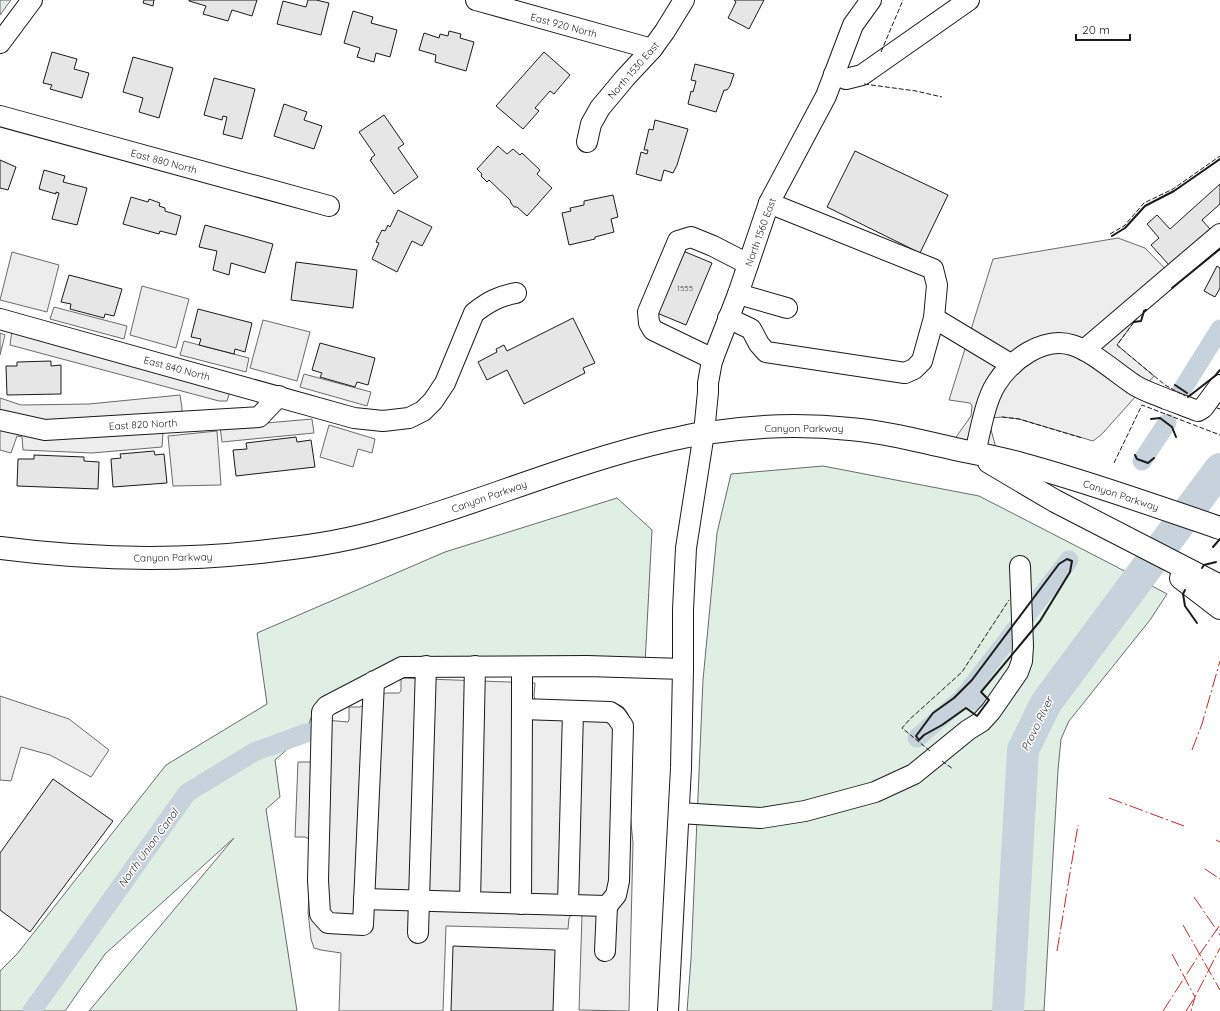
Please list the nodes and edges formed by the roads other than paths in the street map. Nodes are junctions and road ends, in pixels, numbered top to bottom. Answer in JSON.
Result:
{"nodes":[{"id":1,"x":32,"y":0,"type":"edge"},
{"id":2,"x":476,"y":0,"type":"edge"},
{"id":3,"x":684,"y":0,"type":"edge"},
{"id":4,"x":871,"y":0,"type":"edge"},
{"id":5,"x":969,"y":0,"type":"edge"},
{"id":6,"x":0,"y":43,"type":"edge"},
{"id":7,"x":652,"y":49,"type":"junction"},
{"id":8,"x":834,"y":74,"type":"junction"},
{"id":9,"x":0,"y":116,"type":"edge"},
{"id":10,"x":587,"y":142,"type":"dead end"},
{"id":11,"x":769,"y":203,"type":"junction"},
{"id":12,"x":328,"y":206,"type":"dead end"},
{"id":13,"x":1220,"y":234,"type":"edge"},
{"id":14,"x":748,"y":264,"type":"junction"},
{"id":15,"x":516,"y":293,"type":"dead end"},
{"id":16,"x":738,"y":294,"type":"junction"},
{"id":17,"x":787,"y":308,"type":"dead end"},
{"id":18,"x":728,"y":318,"type":"junction"},
{"id":19,"x":934,"y":318,"type":"junction"},
{"id":20,"x":0,"y":319,"type":"edge"},
{"id":21,"x":1084,"y":350,"type":"junction"},
{"id":22,"x":713,"y":359,"type":"junction"},
{"id":23,"x":1012,"y":365,"type":"junction"},
{"id":24,"x":1220,"y":385,"type":"edge"},
{"id":25,"x":279,"y":396,"type":"junction"},
{"id":26,"x":0,"y":420,"type":"edge"},
{"id":27,"x":704,"y":433,"type":"junction"},
{"id":28,"x":975,"y":453,"type":"junction"},
{"id":29,"x":1220,"y":528,"type":"edge"},
{"id":30,"x":0,"y":548,"type":"edge"},
{"id":31,"x":1020,"y":566,"type":"dead end"},
{"id":32,"x":1196,"y":581,"type":"junction"},
{"id":33,"x":1220,"y":586,"type":"edge"},
{"id":34,"x":1220,"y":608,"type":"edge"},
{"id":35,"x":426,"y":666,"type":"junction"},
{"id":36,"x":474,"y":666,"type":"junction"},
{"id":37,"x":522,"y":666,"type":"junction"},
{"id":38,"x":683,"y":669,"type":"junction"},
{"id":39,"x":374,"y":681,"type":"junction"},
{"id":40,"x":522,"y":709,"type":"junction"},
{"id":41,"x":573,"y":711,"type":"junction"},
{"id":42,"x":679,"y":813,"type":"junction"},
{"id":43,"x":364,"y":900,"type":"junction"},
{"id":44,"x":418,"y":901,"type":"junction"},
{"id":45,"x":470,"y":902,"type":"junction"},
{"id":46,"x":521,"y":904,"type":"junction"},
{"id":47,"x":568,"y":904,"type":"junction"},
{"id":48,"x":607,"y":906,"type":"junction"},
{"id":49,"x":418,"y":933,"type":"dead end"},
{"id":50,"x":605,"y":950,"type":"dead end"},
{"id":51,"x":668,"y":1011,"type":"edge"}],
"edges":[{"from":1,"to":6,"type":"street"},
{"from":2,"to":7,"type":"street","name":"East 920 North"},
{"from":3,"to":7,"type":"street","name":"North 1530 East"},
{"from":4,"to":8,"type":"street","name":"North 1560 East"},
{"from":5,"to":8,"type":"street"},
{"from":7,"to":10,"type":"street","name":"North 1530 East"},
{"from":8,"to":11,"type":"street","name":"North 1560 East"},
{"from":9,"to":12,"type":"street","name":"East 880 North"},
{"from":11,"to":14,"type":"street","name":"North 1560 East"},
{"from":11,"to":19,"type":"street"},
{"from":13,"to":21,"type":"street"},
{"from":14,"to":16,"type":"street","name":"North 1560 East"},
{"from":14,"to":22,"type":"street"},
{"from":15,"to":25,"type":"street","name":"East 840 North"},
{"from":16,"to":17,"type":"street"},
{"from":16,"to":18,"type":"street","name":"North 1560 East"},
{"from":18,"to":19,"type":"street"},
{"from":18,"to":22,"type":"street","name":"North 1560 East"},
{"from":19,"to":23,"type":"street"},
{"from":20,"to":25,"type":"street","name":"East 840 North"},
{"from":21,"to":23,"type":"street"},
{"from":21,"to":24,"type":"street"},
{"from":22,"to":27,"type":"street","name":"North 1560 East"},
{"from":23,"to":28,"type":"street"},
{"from":25,"to":26,"type":"street","name":"East 820 North"},
{"from":27,"to":28,"type":"highway","name":"Canyon Parkway"},
{"from":27,"to":30,"type":"highway","name":"Canyon Parkway"},
{"from":27,"to":38,"type":"street","name":"North 1560 East"},
{"from":28,"to":29,"type":"highway","name":"Canyon Parkway"},
{"from":28,"to":32,"type":"highway","name":"Canyon Parkway"},
{"from":31,"to":42,"type":"street"},
{"from":32,"to":33,"type":"highway"},
{"from":32,"to":34,"type":"highway"},
{"from":35,"to":36,"type":"street"},
{"from":35,"to":39,"type":"street"},
{"from":35,"to":44,"type":"street"},
{"from":36,"to":37,"type":"street"},
{"from":36,"to":45,"type":"street"},
{"from":37,"to":38,"type":"street"},
{"from":37,"to":40,"type":"street"},
{"from":38,"to":42,"type":"street","name":"North 1560 East"},
{"from":39,"to":43,"type":"street"},
{"from":39,"to":43,"type":"street"},
{"from":40,"to":41,"type":"street"},
{"from":40,"to":46,"type":"street"},
{"from":41,"to":47,"type":"street"},
{"from":41,"to":48,"type":"street"},
{"from":42,"to":51,"type":"street","name":"North 1560 East"},
{"from":43,"to":44,"type":"street"},
{"from":44,"to":45,"type":"street"},
{"from":44,"to":49,"type":"street"},
{"from":45,"to":46,"type":"street"},
{"from":46,"to":47,"type":"street"},
{"from":47,"to":48,"type":"street"},
{"from":48,"to":50,"type":"street"}]}
